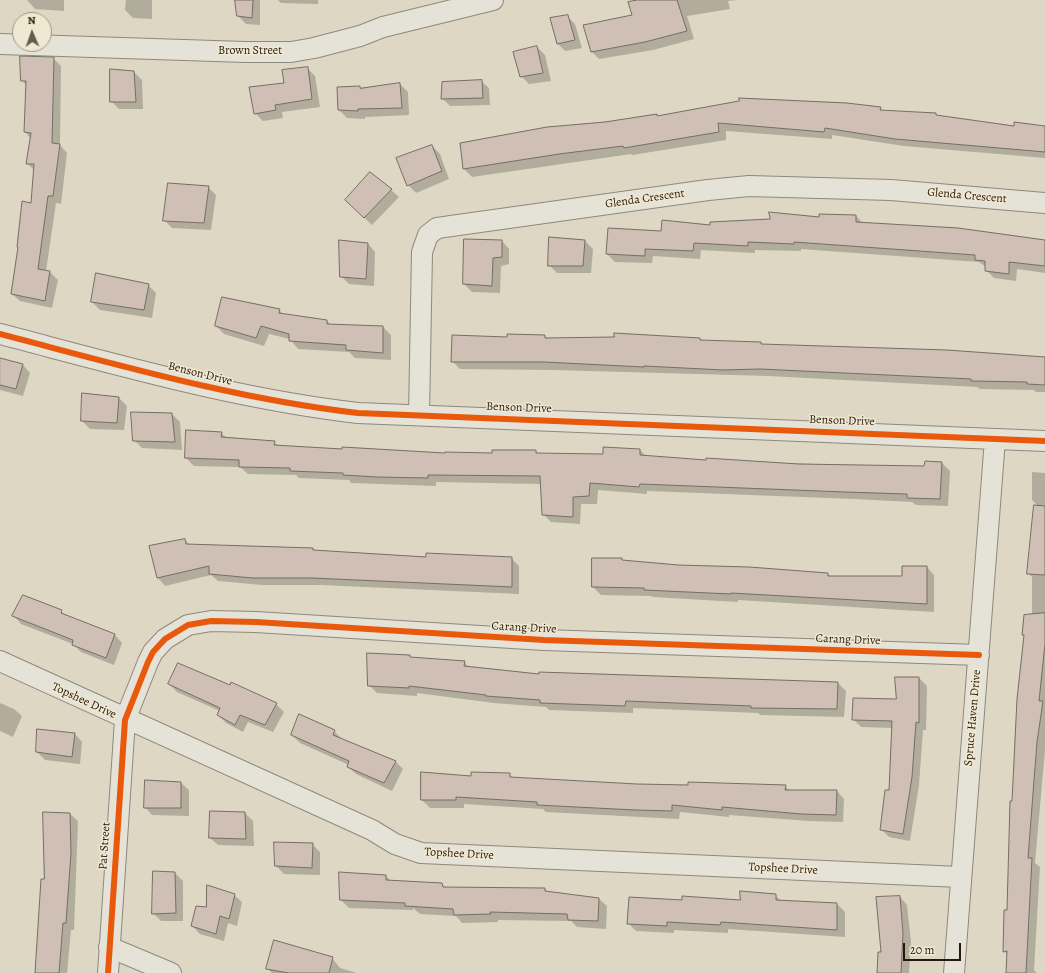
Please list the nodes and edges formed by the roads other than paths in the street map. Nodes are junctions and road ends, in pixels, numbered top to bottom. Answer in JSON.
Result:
{"nodes":[{"id":1,"x":493,"y":0,"type":"edge"},
{"id":2,"x":0,"y":44,"type":"edge"},
{"id":3,"x":1045,"y":203,"type":"edge"},
{"id":4,"x":0,"y":334,"type":"edge"},
{"id":5,"x":419,"y":415,"type":"junction"},
{"id":6,"x":995,"y":439,"type":"junction"},
{"id":7,"x":1045,"y":441,"type":"edge"},
{"id":8,"x":979,"y":655,"type":"junction"},
{"id":9,"x":0,"y":662,"type":"edge"},
{"id":10,"x":125,"y":720,"type":"junction"},
{"id":11,"x":960,"y":877,"type":"junction"},
{"id":12,"x":109,"y":947,"type":"junction"},
{"id":13,"x":108,"y":973,"type":"edge"},
{"id":14,"x":171,"y":973,"type":"edge"},
{"id":15,"x":954,"y":973,"type":"edge"}],
"edges":[{"from":1,"to":2,"type":"street","name":"Brown Street"},
{"from":3,"to":5,"type":"street","name":"Glenda Crescent"},
{"from":4,"to":5,"type":"street","name":"Benson Drive"},
{"from":5,"to":6,"type":"street","name":"Benson Drive"},
{"from":6,"to":7,"type":"street","name":"Benson Drive"},
{"from":6,"to":8,"type":"street","name":"Spruce Haven Drive"},
{"from":8,"to":10,"type":"street","name":"Carang Drive"},
{"from":8,"to":11,"type":"street","name":"Spruce Haven Drive"},
{"from":9,"to":10,"type":"street","name":"Topshee Drive"},
{"from":10,"to":11,"type":"street","name":"Topshee Drive"},
{"from":10,"to":12,"type":"street","name":"Pat Street"},
{"from":11,"to":15,"type":"street","name":"Spruce Haven Drive"},
{"from":12,"to":13,"type":"street","name":"Pat Street"},
{"from":12,"to":14,"type":"street"}]}
